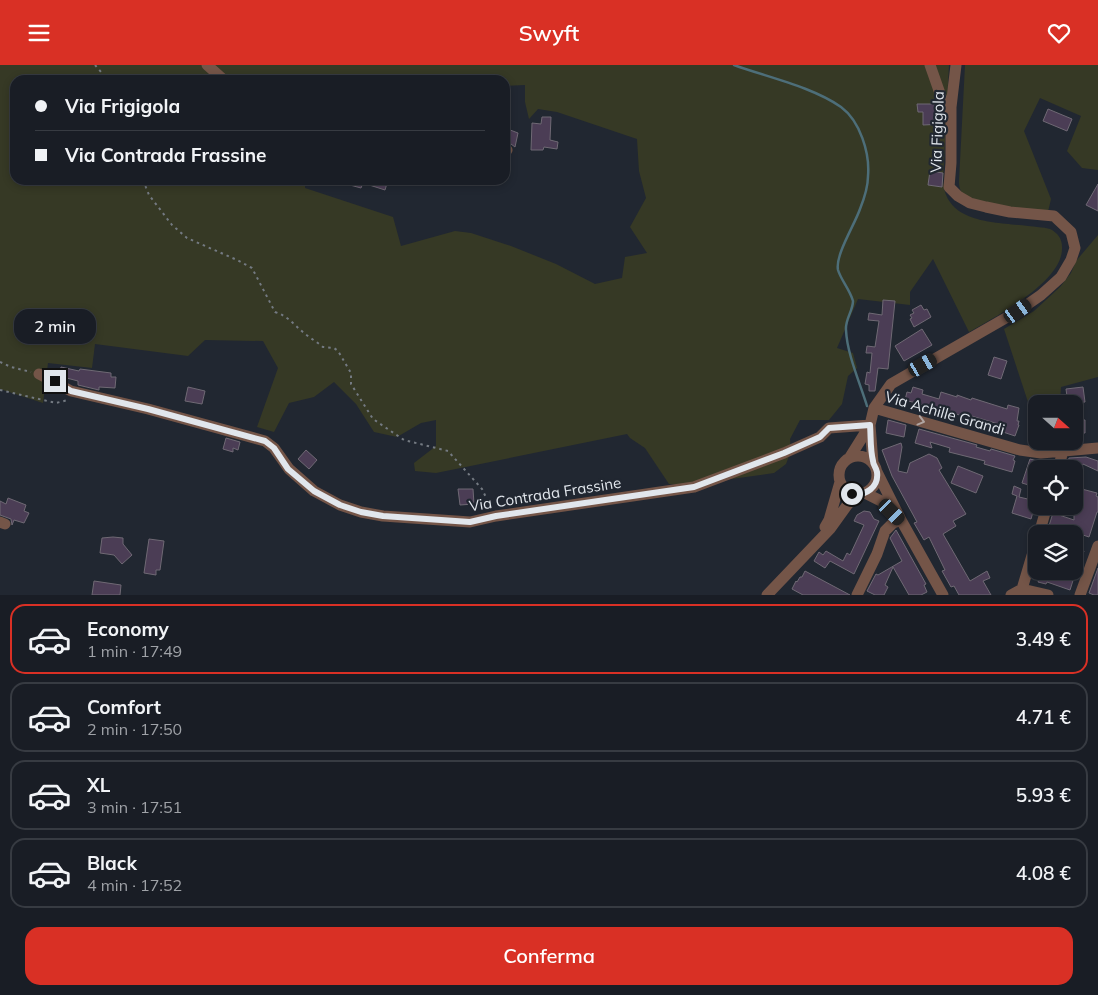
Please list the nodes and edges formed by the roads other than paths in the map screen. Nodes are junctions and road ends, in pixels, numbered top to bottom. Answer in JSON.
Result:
{"nodes":[{"id":1,"x":207,"y":65,"type":"edge"},
{"id":2,"x":930,"y":65,"type":"edge"},
{"id":3,"x":956,"y":65,"type":"edge"},
{"id":4,"x":218,"y":75,"type":"edge"},
{"id":5,"x":950,"y":123,"type":"junction"},
{"id":6,"x":39,"y":373,"type":"road end"},
{"id":7,"x":874,"y":408,"type":"junction"},
{"id":8,"x":870,"y":425,"type":"junction"},
{"id":9,"x":1098,"y":448,"type":"edge"},
{"id":10,"x":1063,"y":451,"type":"junction"},
{"id":11,"x":850,"y":457,"type":"junction"},
{"id":12,"x":1060,"y":460,"type":"edge"},
{"id":13,"x":875,"y":467,"type":"junction"},
{"id":14,"x":840,"y":482,"type":"junction"},
{"id":15,"x":861,"y":494,"type":"junction"},
{"id":16,"x":884,"y":504,"type":"junction"},
{"id":17,"x":900,"y":520,"type":"junction"},
{"id":18,"x":885,"y":531,"type":"junction"},
{"id":19,"x":1098,"y":546,"type":"edge"},
{"id":20,"x":810,"y":549,"type":"junction"},
{"id":21,"x":1028,"y":569,"type":"edge"},
{"id":22,"x":1022,"y":589,"type":"junction"},
{"id":23,"x":767,"y":595,"type":"edge"},
{"id":24,"x":857,"y":595,"type":"edge"},
{"id":25,"x":943,"y":595,"type":"edge"},
{"id":26,"x":1011,"y":595,"type":"edge"},
{"id":27,"x":1048,"y":595,"type":"edge"},
{"id":28,"x":1080,"y":595,"type":"edge"}],
"edges":[{"from":1,"to":4,"type":"street"},
{"from":2,"to":5,"type":"street"},
{"from":3,"to":5,"type":"street","name":"Via Figigola"},
{"from":5,"to":7,"type":"street","name":"Via Figigola"},
{"from":6,"to":8,"type":"street","name":"Via Contrada Frassine"},
{"from":7,"to":8,"type":"street","name":"Via Figigola"},
{"from":7,"to":10,"type":"street","name":"Via Achille Grandi","one_way":true},
{"from":8,"to":11,"type":"street"},
{"from":8,"to":13,"type":"street"},
{"from":9,"to":10,"type":"street","name":"Via Achille Grandi"},
{"from":10,"to":12,"type":"street"},
{"from":11,"to":13,"type":"street"},
{"from":11,"to":14,"type":"street"},
{"from":13,"to":15,"type":"street"},
{"from":13,"to":17,"type":"street"},
{"from":14,"to":15,"type":"street"},
{"from":14,"to":20,"type":"street"},
{"from":15,"to":16,"type":"street"},
{"from":15,"to":20,"type":"street"},
{"from":16,"to":17,"type":"street"},
{"from":16,"to":18,"type":"street"},
{"from":17,"to":18,"type":"street"},
{"from":17,"to":25,"type":"street"},
{"from":18,"to":24,"type":"street"},
{"from":19,"to":28,"type":"street"},
{"from":20,"to":23,"type":"street"},
{"from":21,"to":22,"type":"street"},
{"from":22,"to":26,"type":"street"},
{"from":22,"to":27,"type":"street"}]}
